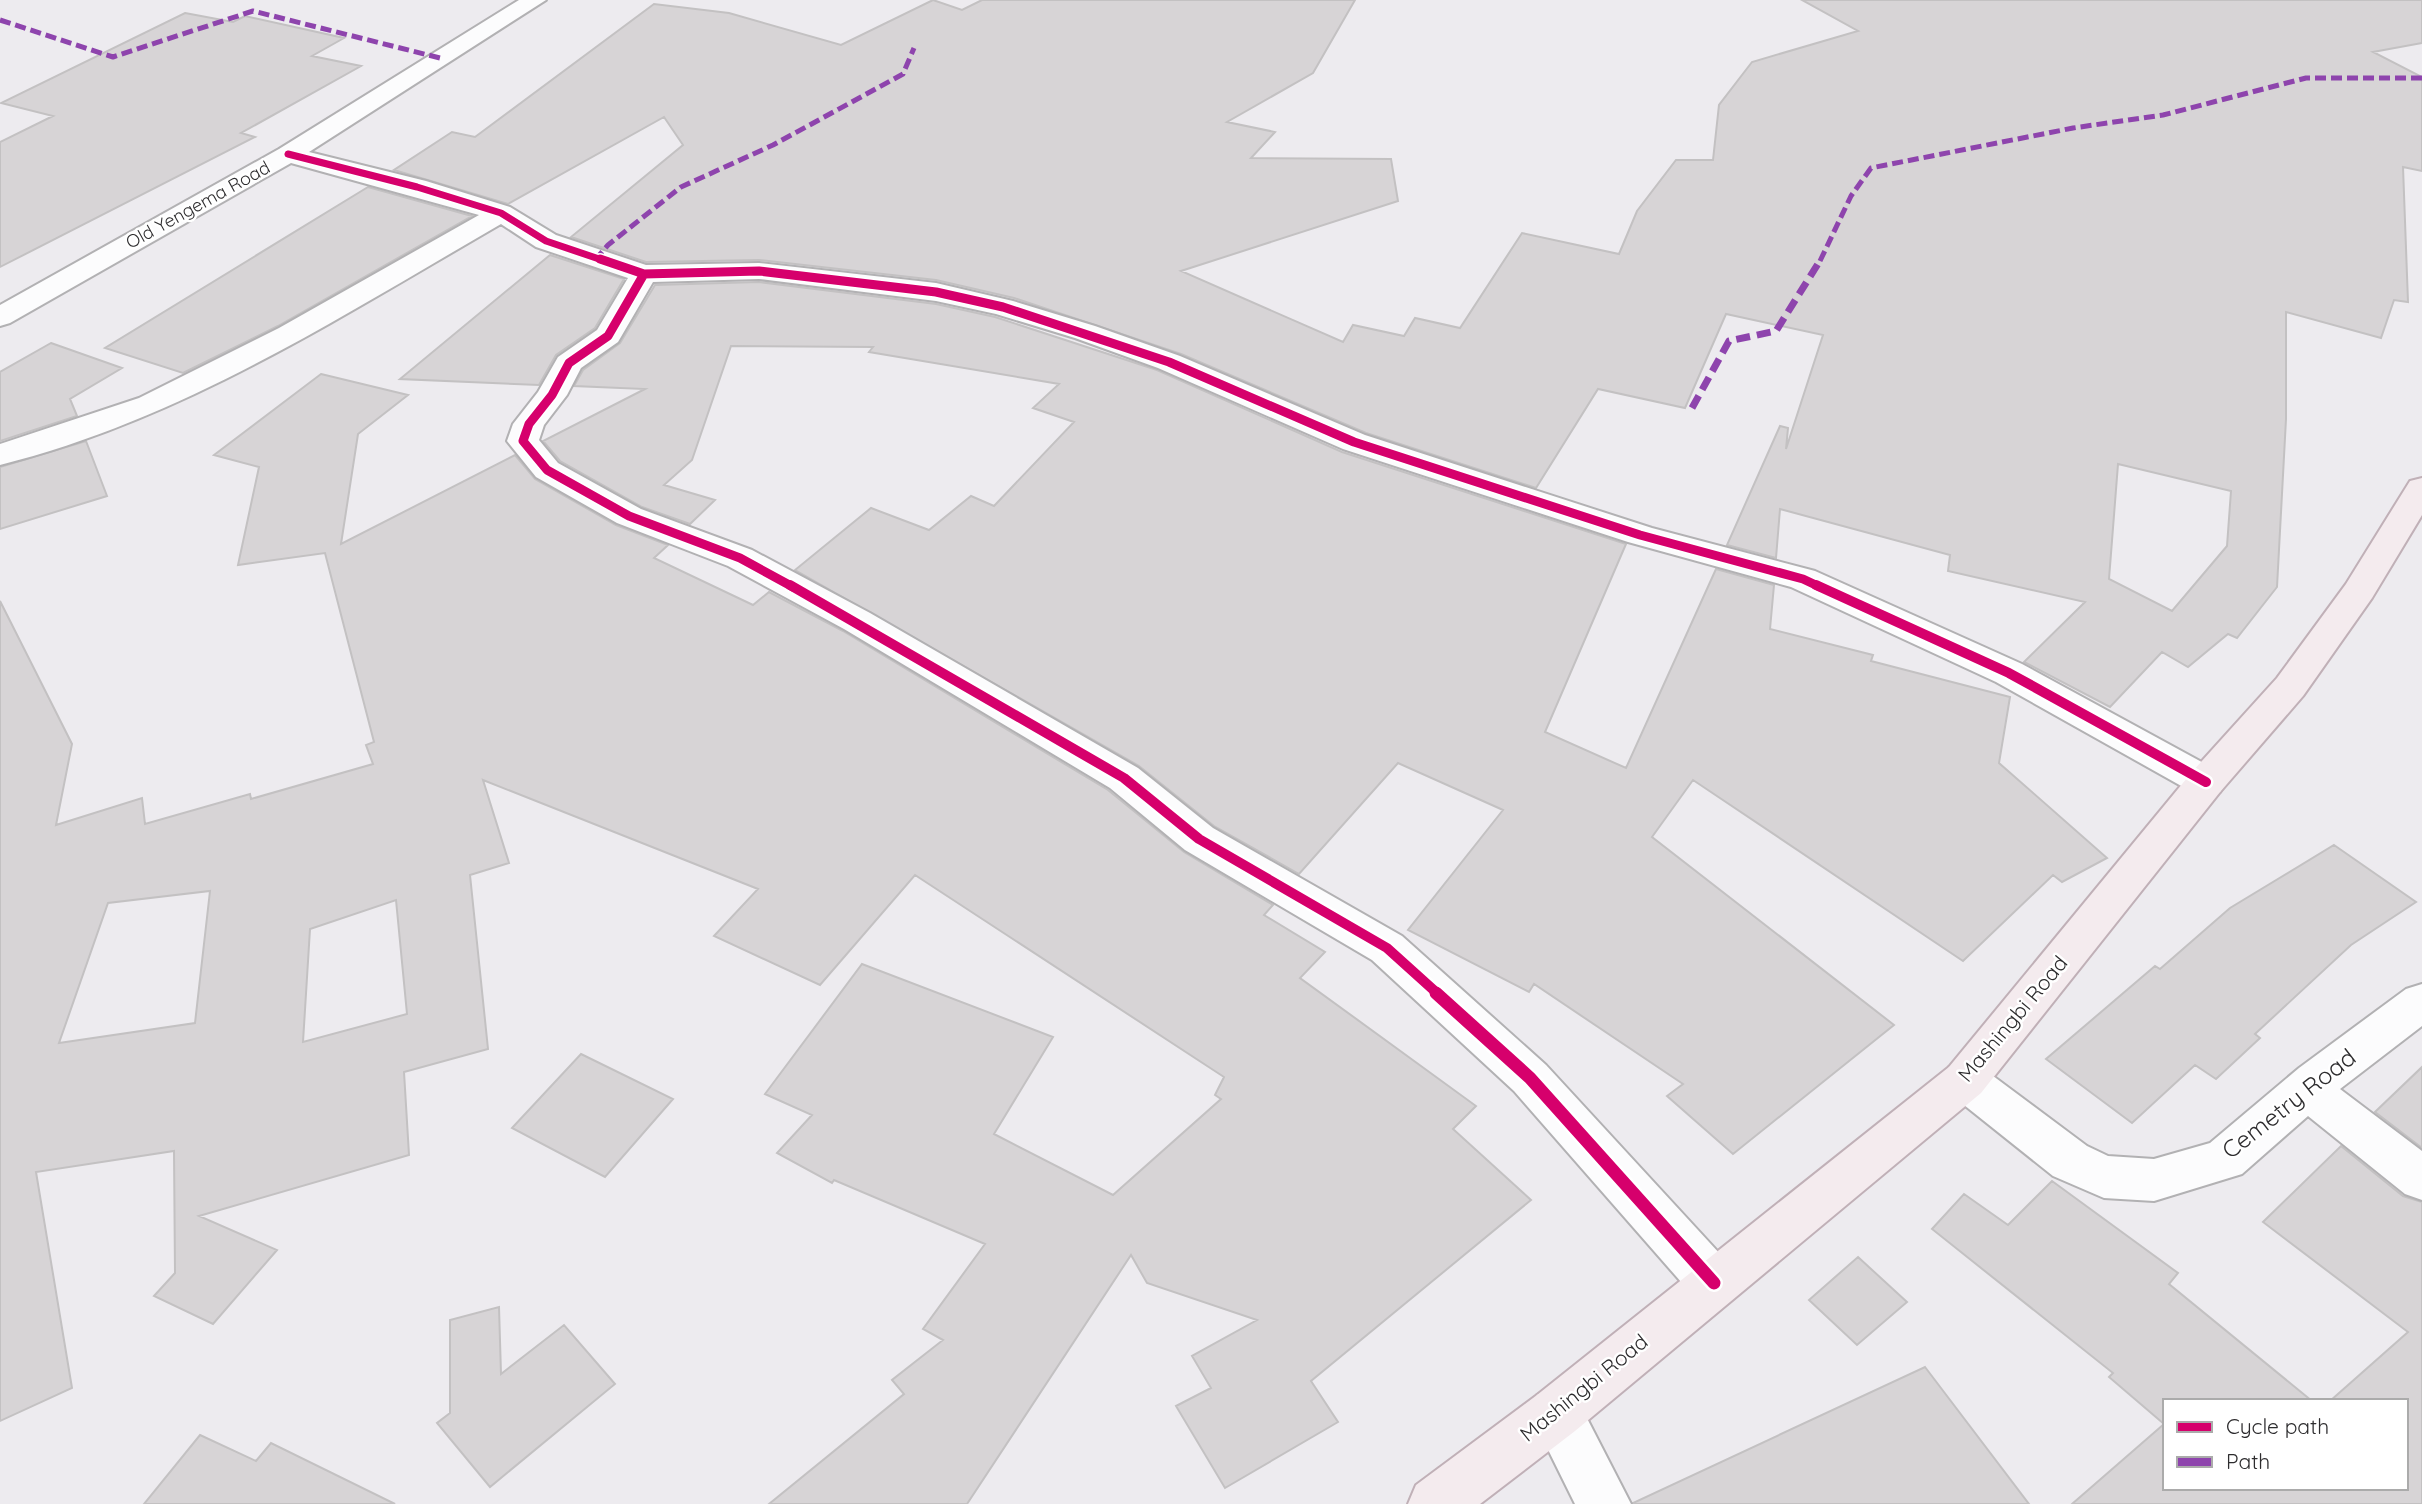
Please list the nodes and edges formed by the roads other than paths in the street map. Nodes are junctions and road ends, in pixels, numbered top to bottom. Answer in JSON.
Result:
{"nodes":[{"id":1,"x":536,"y":0,"type":"edge"},
{"id":2,"x":288,"y":155,"type":"junction"},
{"id":3,"x":501,"y":213,"type":"junction"},
{"id":4,"x":644,"y":274,"type":"junction"},
{"id":5,"x":0,"y":317,"type":"edge"},
{"id":6,"x":0,"y":455,"type":"edge"},
{"id":7,"x":2422,"y":488,"type":"edge"},
{"id":8,"x":2206,"y":782,"type":"junction"},
{"id":9,"x":2422,"y":1002,"type":"edge"},
{"id":10,"x":1965,"y":1080,"type":"junction"},
{"id":11,"x":2307,"y":1089,"type":"junction"},
{"id":12,"x":2422,"y":1179,"type":"edge"},
{"id":13,"x":1714,"y":1283,"type":"junction"},
{"id":14,"x":1556,"y":1413,"type":"junction"},
{"id":15,"x":1435,"y":1504,"type":"edge"},
{"id":16,"x":1604,"y":1504,"type":"edge"}],
"edges":[{"from":1,"to":2,"type":"street","name":"Old Yengema Road"},
{"from":2,"to":3,"type":"street"},
{"from":2,"to":5,"type":"street","name":"Old Yengema Road"},
{"from":3,"to":4,"type":"street"},
{"from":3,"to":6,"type":"street"},
{"from":4,"to":8,"type":"street"},
{"from":4,"to":13,"type":"street"},
{"from":7,"to":8,"type":"main road","name":"Mashingbi Road"},
{"from":8,"to":10,"type":"main road","name":"Mashingbi Road"},
{"from":9,"to":11,"type":"street","name":"Cemetry Road"},
{"from":10,"to":11,"type":"street","name":"Cemetry Road"},
{"from":10,"to":13,"type":"main road","name":"Mashingbi Road"},
{"from":11,"to":12,"type":"street"},
{"from":13,"to":14,"type":"main road","name":"Mashingbi Road"},
{"from":14,"to":15,"type":"main road","name":"Mashingbi Road"},
{"from":14,"to":16,"type":"street"}]}
